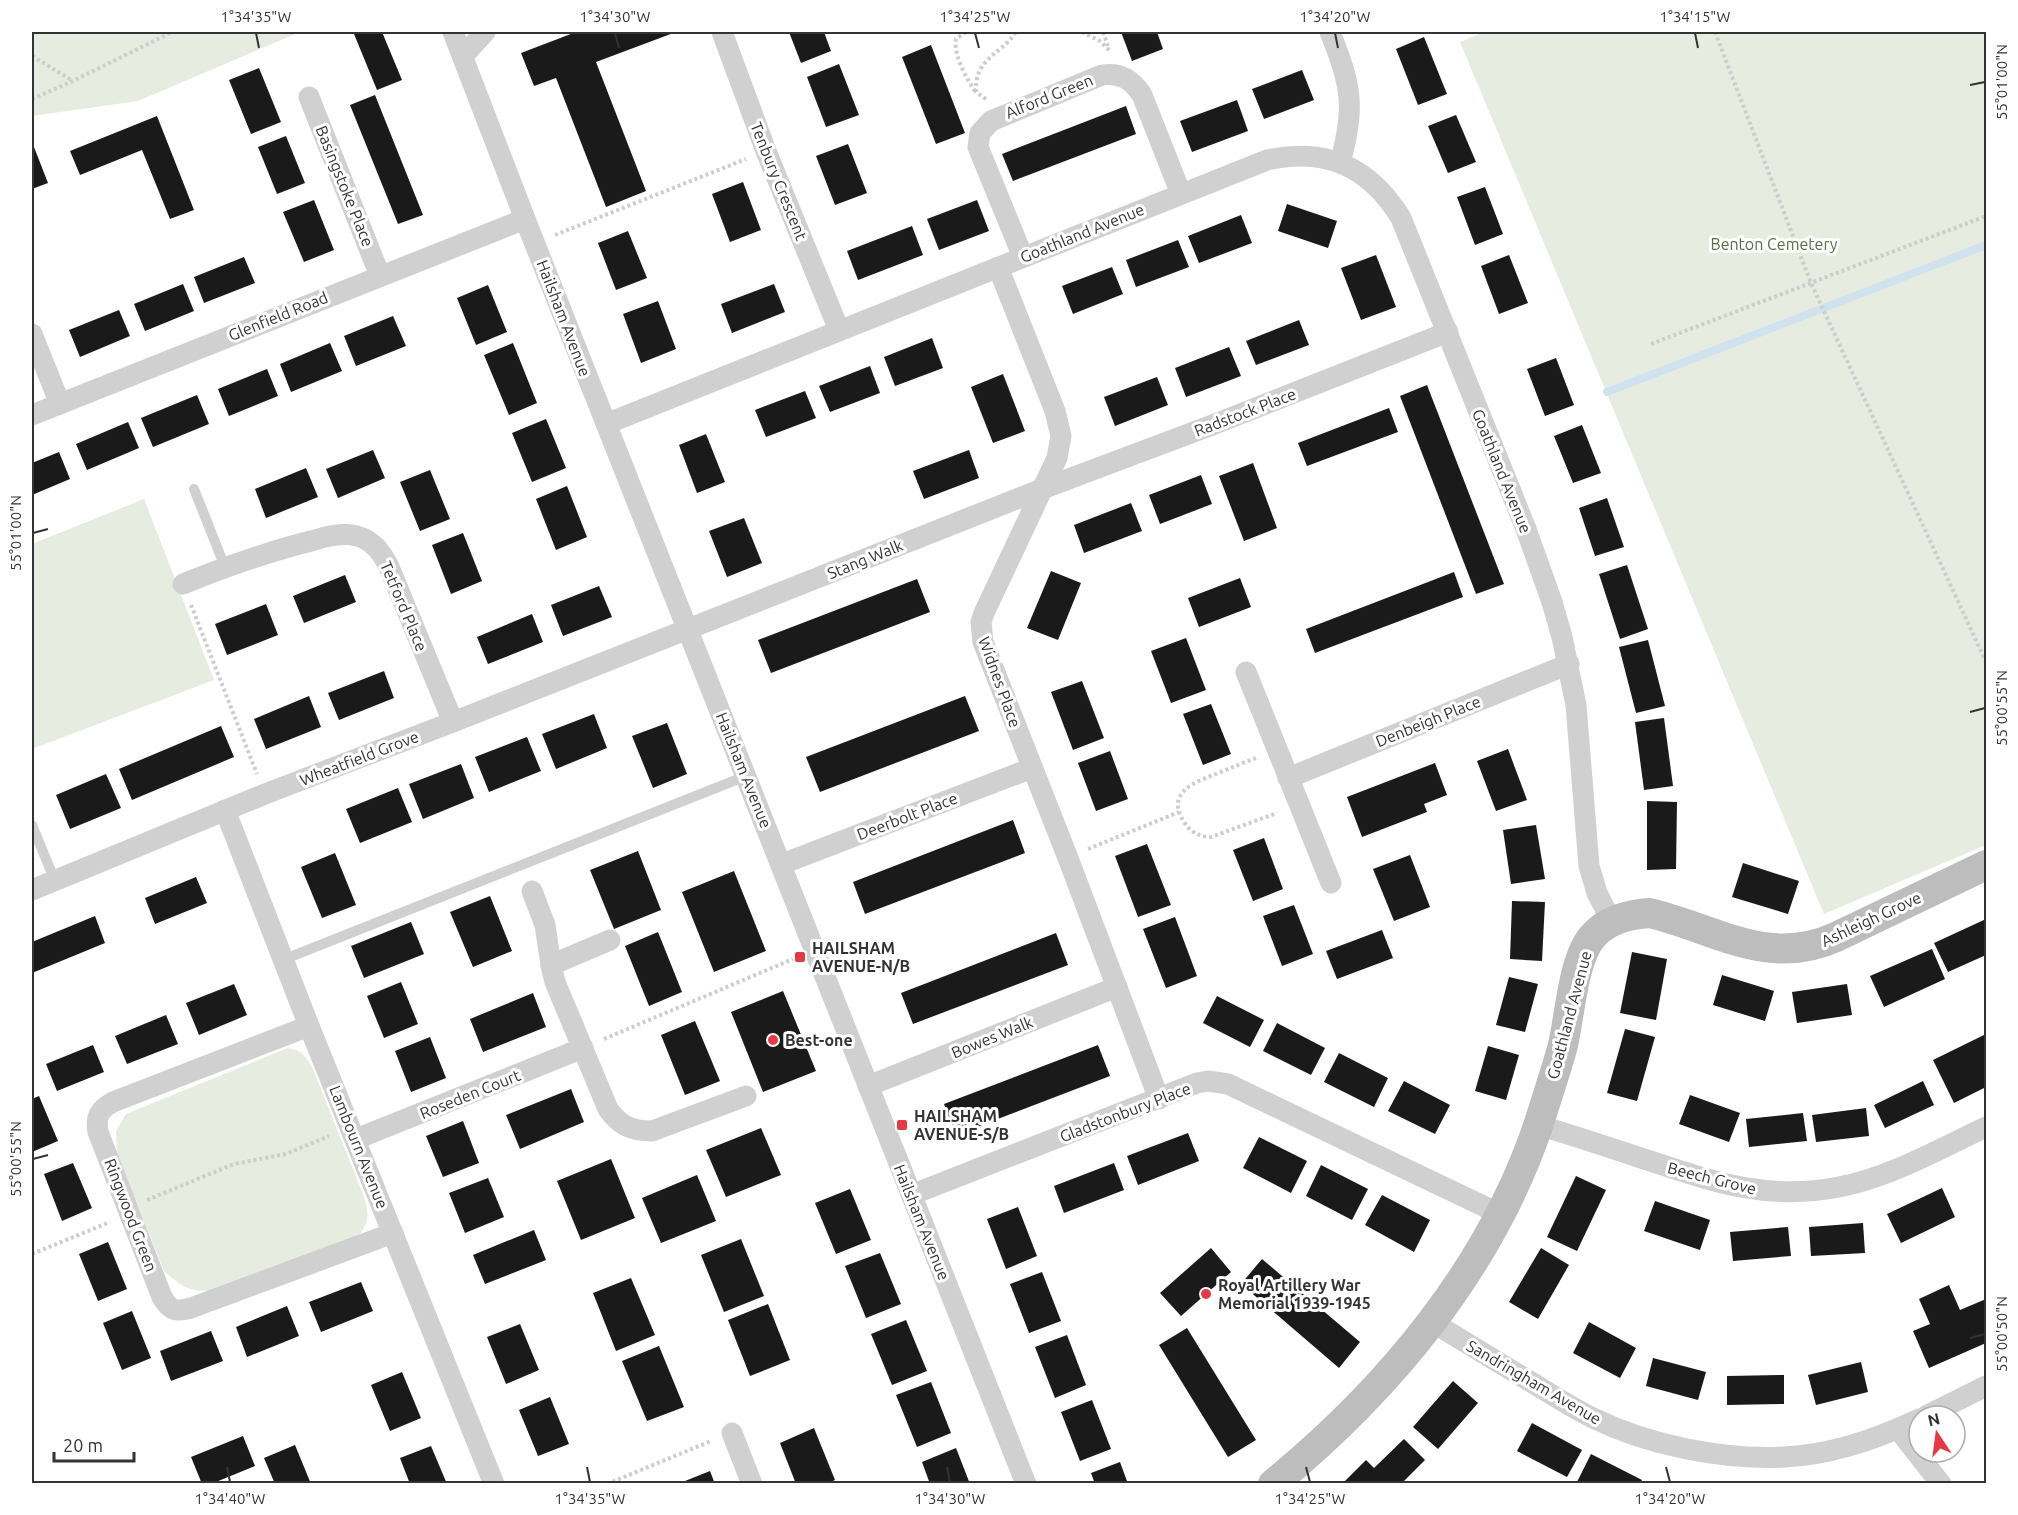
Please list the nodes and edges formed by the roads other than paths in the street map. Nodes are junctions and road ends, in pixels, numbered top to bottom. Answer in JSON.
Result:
{"nodes":[{"id":1,"x":453,"y":32,"type":"edge"},
{"id":2,"x":485,"y":32,"type":"edge"},
{"id":3,"x":722,"y":32,"type":"edge"},
{"id":4,"x":1330,"y":32,"type":"edge"},
{"id":5,"x":463,"y":56,"type":"junction"},
{"id":6,"x":309,"y":97,"type":"dead end"},
{"id":7,"x":1340,"y":163,"type":"junction"},
{"id":8,"x":1181,"y":194,"type":"junction"},
{"id":9,"x":525,"y":219,"type":"junction"},
{"id":10,"x":1023,"y":257,"type":"junction"},
{"id":11,"x":998,"y":267,"type":"junction"},
{"id":12,"x":380,"y":276,"type":"junction"},
{"id":13,"x":838,"y":330,"type":"junction"},
{"id":14,"x":1448,"y":332,"type":"junction"},
{"id":15,"x":32,"y":334,"type":"edge"},
{"id":16,"x":60,"y":404,"type":"junction"},
{"id":17,"x":32,"y":415,"type":"edge"},
{"id":18,"x":606,"y":424,"type":"junction"},
{"id":19,"x":194,"y":489,"type":"dead end"},
{"id":20,"x":1041,"y":489,"type":"junction"},
{"id":21,"x":225,"y":567,"type":"junction"},
{"id":22,"x":183,"y":584,"type":"road end"},
{"id":23,"x":688,"y":629,"type":"junction"},
{"id":24,"x":1569,"y":664,"type":"junction"},
{"id":25,"x":1246,"y":672,"type":"dead end"},
{"id":26,"x":453,"y":722,"type":"junction"},
{"id":27,"x":1032,"y":768,"type":"junction"},
{"id":28,"x":746,"y":776,"type":"junction"},
{"id":29,"x":1288,"y":778,"type":"junction"},
{"id":30,"x":225,"y":810,"type":"junction"},
{"id":31,"x":32,"y":825,"type":"edge"},
{"id":32,"x":782,"y":864,"type":"junction"},
{"id":33,"x":1986,"y":865,"type":"edge"},
{"id":34,"x":55,"y":881,"type":"junction"},
{"id":35,"x":1331,"y":883,"type":"dead end"},
{"id":36,"x":32,"y":890,"type":"edge"},
{"id":37,"x":532,"y":891,"type":"dead end"},
{"id":38,"x":1612,"y":922,"type":"junction"},
{"id":39,"x":610,"y":940,"type":"dead end"},
{"id":40,"x":285,"y":959,"type":"junction"},
{"id":41,"x":551,"y":965,"type":"junction"},
{"id":42,"x":1117,"y":987,"type":"junction"},
{"id":43,"x":309,"y":1026,"type":"junction"},
{"id":44,"x":583,"y":1048,"type":"junction"},
{"id":45,"x":868,"y":1086,"type":"junction"},
{"id":46,"x":746,"y":1096,"type":"dead end"},
{"id":47,"x":1159,"y":1099,"type":"junction"},
{"id":48,"x":1538,"y":1125,"type":"junction"},
{"id":49,"x":1986,"y":1127,"type":"edge"},
{"id":50,"x":356,"y":1139,"type":"junction"},
{"id":51,"x":911,"y":1195,"type":"junction"},
{"id":52,"x":1500,"y":1214,"type":"junction"},
{"id":53,"x":393,"y":1233,"type":"junction"},
{"id":54,"x":1432,"y":1322,"type":"junction"},
{"id":55,"x":1986,"y":1386,"type":"edge"},
{"id":56,"x":1950,"y":1404,"type":"edge"},
{"id":57,"x":1907,"y":1425,"type":"edge"},
{"id":58,"x":1898,"y":1429,"type":"junction"},
{"id":59,"x":732,"y":1433,"type":"road end"},
{"id":60,"x":1285,"y":1480,"type":"edge"},
{"id":61,"x":494,"y":1484,"type":"edge"},
{"id":62,"x":752,"y":1484,"type":"edge"},
{"id":63,"x":1026,"y":1484,"type":"edge"},
{"id":64,"x":1941,"y":1484,"type":"edge"}],
"edges":[{"from":1,"to":5,"type":"street","name":"Hailsham Avenue"},
{"from":2,"to":5,"type":"street"},
{"from":3,"to":13,"type":"street","name":"Tenbury Crescent"},
{"from":4,"to":7,"type":"street"},
{"from":5,"to":9,"type":"street","name":"Hailsham Avenue"},
{"from":6,"to":12,"type":"street","name":"Basingstoke Place"},
{"from":7,"to":8,"type":"street","name":"Goathland Avenue"},
{"from":7,"to":14,"type":"street","name":"Goathland Avenue"},
{"from":8,"to":10,"type":"street","name":"Goathland Avenue"},
{"from":8,"to":10,"type":"street","name":"Alford Green"},
{"from":9,"to":12,"type":"street","name":"Glenfield Road"},
{"from":9,"to":18,"type":"street","name":"Hailsham Avenue"},
{"from":10,"to":11,"type":"street","name":"Goathland Avenue"},
{"from":11,"to":13,"type":"street","name":"Goathland Avenue"},
{"from":11,"to":20,"type":"street","name":"Widnes Place"},
{"from":12,"to":16,"type":"street","name":"Glenfield Road"},
{"from":13,"to":18,"type":"street","name":"Goathland Avenue"},
{"from":14,"to":20,"type":"street","name":"Radstock Place"},
{"from":14,"to":24,"type":"street","name":"Goathland Avenue"},
{"from":15,"to":16,"type":"street"},
{"from":16,"to":17,"type":"street","name":"Glenfield Road"},
{"from":18,"to":23,"type":"street","name":"Hailsham Avenue"},
{"from":19,"to":21,"type":"lane"},
{"from":20,"to":23,"type":"street","name":"Stang Walk"},
{"from":20,"to":27,"type":"street","name":"Widnes Place"},
{"from":21,"to":22,"type":"street","name":"Tetford Place"},
{"from":21,"to":26,"type":"street","name":"Tetford Place"},
{"from":23,"to":26,"type":"street","name":"Wheatfield Grove"},
{"from":23,"to":28,"type":"street","name":"Hailsham Avenue"},
{"from":24,"to":29,"type":"street","name":"Denbeigh Place"},
{"from":24,"to":38,"type":"street","name":"Goathland Avenue"},
{"from":25,"to":29,"type":"street"},
{"from":26,"to":30,"type":"street","name":"Wheatfield Grove"},
{"from":27,"to":32,"type":"street","name":"Deerbolt Place"},
{"from":27,"to":42,"type":"street","name":"Widnes Place"},
{"from":28,"to":32,"type":"street","name":"Hailsham Avenue"},
{"from":28,"to":40,"type":"lane"},
{"from":29,"to":35,"type":"street"},
{"from":30,"to":34,"type":"street","name":"Wheatfield Grove"},
{"from":30,"to":40,"type":"street","name":"Lambourn Avenue"},
{"from":31,"to":34,"type":"lane"},
{"from":32,"to":45,"type":"street","name":"Hailsham Avenue"},
{"from":33,"to":38,"type":"street","name":"Ashleigh Grove"},
{"from":34,"to":36,"type":"street","name":"Wheatfield Grove"},
{"from":37,"to":41,"type":"street"},
{"from":38,"to":48,"type":"street","name":"Goathland Avenue"},
{"from":39,"to":41,"type":"street"},
{"from":40,"to":43,"type":"street","name":"Lambourn Avenue"},
{"from":41,"to":44,"type":"street"},
{"from":42,"to":45,"type":"street","name":"Bowes Walk"},
{"from":42,"to":47,"type":"street","name":"Widnes Place"},
{"from":43,"to":50,"type":"street","name":"Lambourn Avenue"},
{"from":43,"to":53,"type":"street","name":"Ringwood Green"},
{"from":44,"to":46,"type":"street"},
{"from":44,"to":50,"type":"street","name":"Roseden Court"},
{"from":45,"to":51,"type":"street","name":"Hailsham Avenue"},
{"from":47,"to":51,"type":"street","name":"Gladstonbury Place"},
{"from":47,"to":52,"type":"street","name":"Gladstonbury Place"},
{"from":48,"to":49,"type":"street","name":"Beech Grove"},
{"from":48,"to":52,"type":"street","name":"Goathland Avenue"},
{"from":50,"to":53,"type":"street","name":"Lambourn Avenue"},
{"from":51,"to":63,"type":"street","name":"Hailsham Avenue"},
{"from":52,"to":54,"type":"street","name":"Goathland Avenue"},
{"from":53,"to":61,"type":"street","name":"Lambourn Avenue"},
{"from":54,"to":58,"type":"street","name":"Sandringham Avenue"},
{"from":54,"to":60,"type":"street","name":"Goathland Avenue"},
{"from":55,"to":56,"type":"street"},
{"from":57,"to":58,"type":"street","name":"Sandringham Avenue"},
{"from":58,"to":64,"type":"street"},
{"from":59,"to":62,"type":"street"}]}
